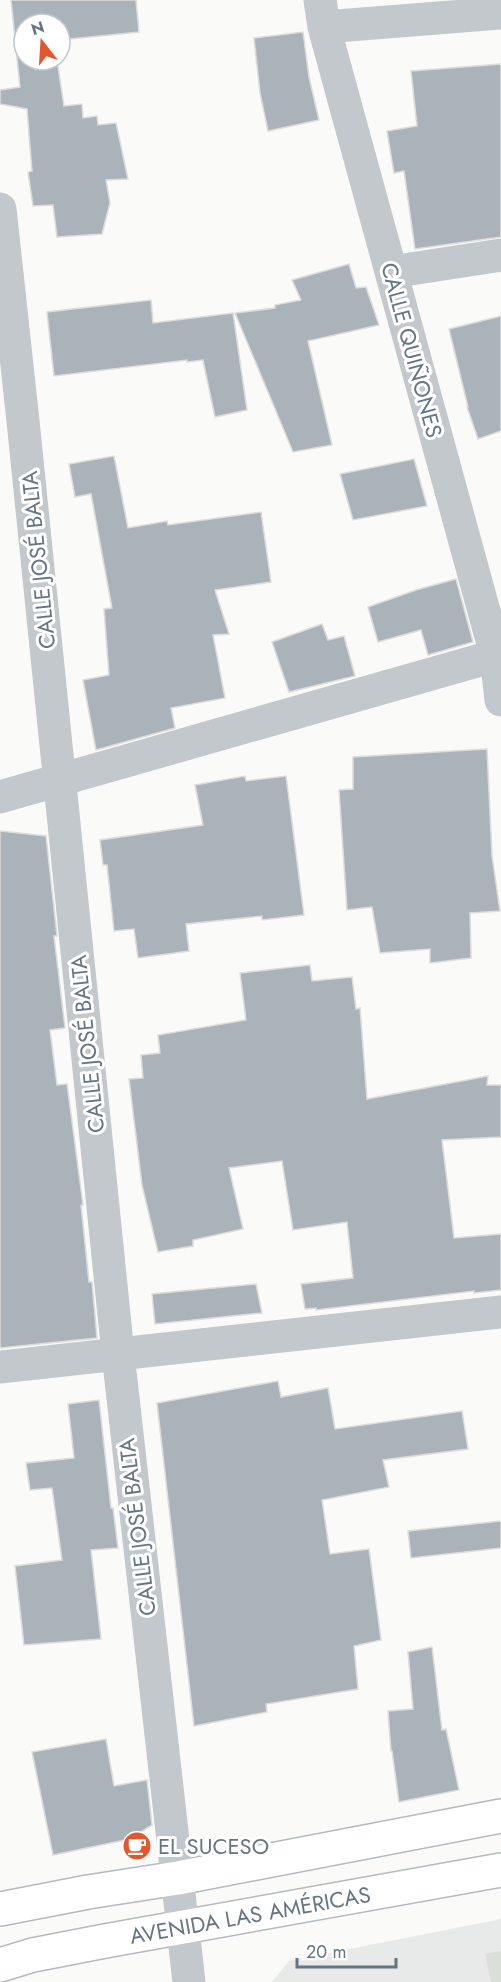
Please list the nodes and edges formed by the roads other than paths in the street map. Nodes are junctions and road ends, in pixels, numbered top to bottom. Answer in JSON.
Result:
{"nodes":[{"id":1,"x":501,"y":13,"type":"edge"},
{"id":2,"x":322,"y":14,"type":"edge"},
{"id":3,"x":0,"y":209,"type":"edge"},
{"id":4,"x":501,"y":255,"type":"edge"},
{"id":5,"x":391,"y":272,"type":"junction"},
{"id":6,"x":12,"y":421,"type":"edge"},
{"id":7,"x":498,"y":655,"type":"edge"},
{"id":8,"x":501,"y":700,"type":"edge"},
{"id":9,"x":60,"y":779,"type":"junction"},
{"id":10,"x":0,"y":797,"type":"edge"},
{"id":11,"x":501,"y":1312,"type":"edge"},
{"id":12,"x":118,"y":1354,"type":"junction"},
{"id":13,"x":0,"y":1367,"type":"edge"},
{"id":14,"x":501,"y":1816,"type":"edge"},
{"id":15,"x":501,"y":1870,"type":"edge"},
{"id":16,"x":178,"y":1878,"type":"junction"},
{"id":17,"x":0,"y":1909,"type":"edge"},
{"id":18,"x":183,"y":1926,"type":"junction"},
{"id":19,"x":0,"y":1965,"type":"edge"},
{"id":20,"x":189,"y":1982,"type":"edge"}],
"edges":[{"from":1,"to":2,"type":"street"},
{"from":2,"to":5,"type":"street","name":"CALLE QUIÑONES"},
{"from":3,"to":6,"type":"street","name":"CALLE JOSÉ BALTA"},
{"from":4,"to":5,"type":"street"},
{"from":5,"to":7,"type":"street","name":"CALLE QUIÑONES"},
{"from":6,"to":9,"type":"street","name":"CALLE JOSÉ BALTA"},
{"from":7,"to":8,"type":"street","name":"CALLE QUIÑONES"},
{"from":7,"to":9,"type":"street"},
{"from":9,"to":10,"type":"street"},
{"from":9,"to":12,"type":"street","name":"CALLE JOSÉ BALTA"},
{"from":11,"to":12,"type":"street"},
{"from":12,"to":13,"type":"street"},
{"from":12,"to":16,"type":"street","name":"CALLE JOSÉ BALTA"},
{"from":14,"to":16,"type":"main road"},
{"from":15,"to":18,"type":"main road","name":"AVENIDA LAS AMÉRICAS"},
{"from":16,"to":17,"type":"main road"},
{"from":16,"to":18,"type":"street","name":"CALLE JOSÉ BALTA"},
{"from":18,"to":19,"type":"main road","name":"AVENIDA LAS AMÉRICAS"},
{"from":18,"to":20,"type":"street","name":"CALLE JOSÉ BALTA"}]}
